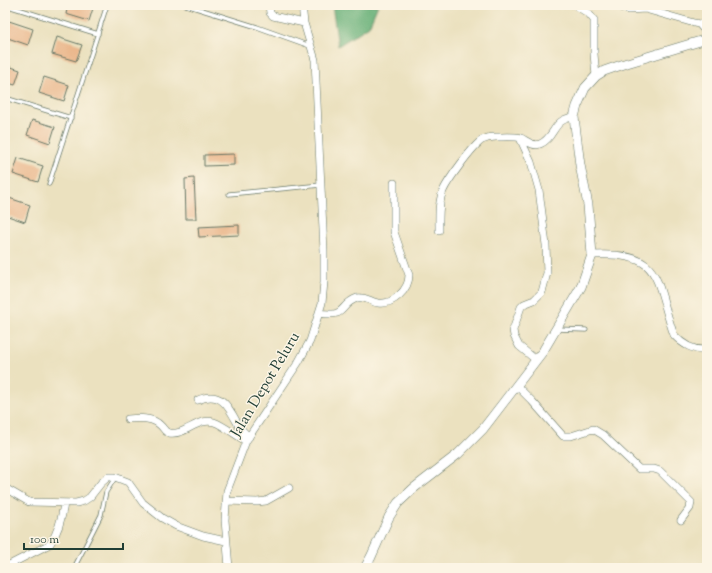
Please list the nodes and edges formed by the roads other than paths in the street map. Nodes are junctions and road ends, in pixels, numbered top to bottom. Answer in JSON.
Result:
{"nodes":[{"id":1,"x":5,"y":5,"type":"edge"},
{"id":2,"x":107,"y":5,"type":"edge"},
{"id":3,"x":186,"y":5,"type":"edge"},
{"id":4,"x":269,"y":5,"type":"edge"},
{"id":5,"x":302,"y":5,"type":"edge"},
{"id":6,"x":575,"y":5,"type":"edge"},
{"id":7,"x":614,"y":5,"type":"edge"},
{"id":8,"x":304,"y":23,"type":"junction"},
{"id":9,"x":707,"y":33,"type":"edge"},
{"id":10,"x":98,"y":34,"type":"junction"},
{"id":11,"x":707,"y":39,"type":"edge"},
{"id":12,"x":311,"y":46,"type":"junction"},
{"id":13,"x":596,"y":76,"type":"junction"},
{"id":14,"x":5,"y":98,"type":"edge"},
{"id":15,"x":574,"y":117,"type":"junction"},
{"id":16,"x":71,"y":118,"type":"junction"},
{"id":17,"x":520,"y":138,"type":"junction"},
{"id":18,"x":394,"y":183,"type":"dead end"},
{"id":19,"x":50,"y":184,"type":"dead end"},
{"id":20,"x":321,"y":185,"type":"junction"},
{"id":21,"x":229,"y":194,"type":"dead end"},
{"id":22,"x":440,"y":230,"type":"dead end"},
{"id":23,"x":592,"y":255,"type":"junction"},
{"id":24,"x":320,"y":313,"type":"junction"},
{"id":25,"x":556,"y":329,"type":"junction"},
{"id":26,"x":586,"y":330,"type":"dead end"},
{"id":27,"x":707,"y":350,"type":"edge"},
{"id":28,"x":536,"y":360,"type":"junction"},
{"id":29,"x":517,"y":386,"type":"junction"},
{"id":30,"x":198,"y":400,"type":"dead end"},
{"id":31,"x":128,"y":419,"type":"dead end"},
{"id":32,"x":248,"y":439,"type":"junction"},
{"id":33,"x":116,"y":477,"type":"junction"},
{"id":34,"x":5,"y":488,"type":"edge"},
{"id":35,"x":289,"y":488,"type":"dead end"},
{"id":36,"x":226,"y":501,"type":"junction"},
{"id":37,"x":64,"y":503,"type":"junction"},
{"id":38,"x":681,"y":520,"type":"dead end"},
{"id":39,"x":226,"y":541,"type":"junction"},
{"id":40,"x":5,"y":567,"type":"edge"},
{"id":41,"x":74,"y":568,"type":"edge"},
{"id":42,"x":229,"y":568,"type":"edge"},
{"id":43,"x":365,"y":568,"type":"edge"}],
"edges":[{"from":1,"to":10,"type":"lane"},
{"from":2,"to":10,"type":"lane"},
{"from":3,"to":12,"type":"lane"},
{"from":4,"to":8,"type":"street"},
{"from":5,"to":8,"type":"street","name":"Jalan Depot Peluru"},
{"from":6,"to":13,"type":"street"},
{"from":7,"to":9,"type":"street"},
{"from":8,"to":12,"type":"street","name":"Jalan Depot Peluru"},
{"from":10,"to":16,"type":"lane"},
{"from":11,"to":13,"type":"street"},
{"from":12,"to":20,"type":"street","name":"Jalan Depot Peluru"},
{"from":13,"to":15,"type":"street"},
{"from":14,"to":16,"type":"lane"},
{"from":15,"to":17,"type":"street"},
{"from":15,"to":23,"type":"street"},
{"from":16,"to":19,"type":"lane"},
{"from":17,"to":22,"type":"street"},
{"from":17,"to":28,"type":"street"},
{"from":18,"to":24,"type":"street"},
{"from":20,"to":21,"type":"lane"},
{"from":20,"to":24,"type":"street","name":"Jalan Depot Peluru"},
{"from":23,"to":25,"type":"street"},
{"from":23,"to":27,"type":"street"},
{"from":24,"to":32,"type":"street","name":"Jalan Depot Peluru"},
{"from":25,"to":26,"type":"lane"},
{"from":25,"to":28,"type":"street"},
{"from":28,"to":29,"type":"street"},
{"from":29,"to":38,"type":"street"},
{"from":29,"to":43,"type":"street"},
{"from":30,"to":32,"type":"street"},
{"from":31,"to":32,"type":"street"},
{"from":32,"to":36,"type":"street","name":"Jalan Depot Peluru"},
{"from":33,"to":37,"type":"street"},
{"from":33,"to":39,"type":"street"},
{"from":33,"to":41,"type":"lane"},
{"from":34,"to":37,"type":"street"},
{"from":35,"to":36,"type":"street"},
{"from":36,"to":39,"type":"street","name":"Jalan Depot Peluru"},
{"from":37,"to":40,"type":"street"},
{"from":39,"to":42,"type":"street","name":"Jalan Depot Peluru"}]}
